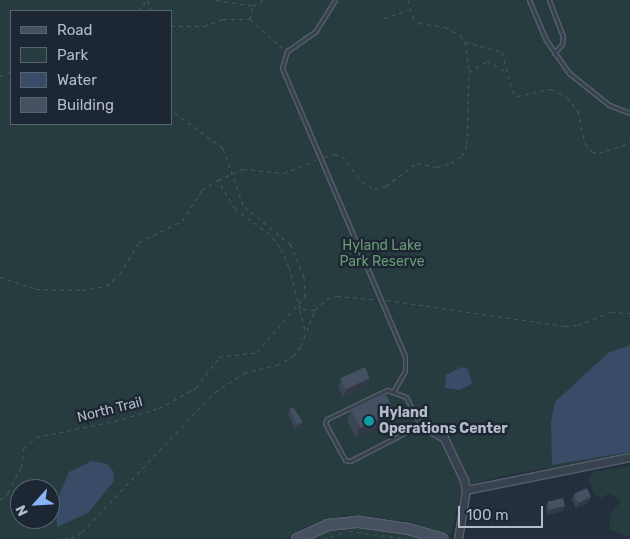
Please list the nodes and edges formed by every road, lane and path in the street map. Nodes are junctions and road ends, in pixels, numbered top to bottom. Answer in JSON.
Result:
{"nodes":[{"id":1,"x":148,"y":0,"type":"edge"},
{"id":2,"x":216,"y":0,"type":"edge"},
{"id":3,"x":263,"y":0,"type":"edge"},
{"id":4,"x":335,"y":0,"type":"edge"},
{"id":5,"x":408,"y":0,"type":"edge"},
{"id":6,"x":529,"y":0,"type":"edge"},
{"id":7,"x":549,"y":0,"type":"edge"},
{"id":8,"x":253,"y":6,"type":"junction"},
{"id":9,"x":139,"y":10,"type":"edge"},
{"id":10,"x":410,"y":10,"type":"junction"},
{"id":11,"x":384,"y":18,"type":"dead end"},
{"id":12,"x":250,"y":19,"type":"junction"},
{"id":13,"x":172,"y":26,"type":"edge"},
{"id":14,"x":465,"y":42,"type":"junction"},
{"id":15,"x":287,"y":51,"type":"junction"},
{"id":16,"x":554,"y":53,"type":"junction"},
{"id":17,"x":469,"y":72,"type":"junction"},
{"id":18,"x":507,"y":72,"type":"junction"},
{"id":19,"x":172,"y":111,"type":"edge"},
{"id":20,"x":630,"y":114,"type":"edge"},
{"id":21,"x":630,"y":143,"type":"edge"},
{"id":22,"x":321,"y":158,"type":"junction"},
{"id":23,"x":232,"y":173,"type":"junction"},
{"id":24,"x":218,"y":180,"type":"junction"},
{"id":25,"x":0,"y":277,"type":"edge"},
{"id":26,"x":378,"y":299,"type":"junction"},
{"id":27,"x":299,"y":304,"type":"junction"},
{"id":28,"x":300,"y":308,"type":"junction"},
{"id":29,"x":315,"y":310,"type":"junction"},
{"id":30,"x":630,"y":313,"type":"edge"},
{"id":31,"x":306,"y":331,"type":"junction"},
{"id":32,"x":394,"y":390,"type":"junction"},
{"id":33,"x":420,"y":426,"type":"junction"},
{"id":34,"x":630,"y":457,"type":"edge"},
{"id":35,"x":466,"y":490,"type":"junction"},
{"id":36,"x":0,"y":500,"type":"edge"},
{"id":37,"x":57,"y":539,"type":"edge"},
{"id":38,"x":297,"y":539,"type":"edge"},
{"id":39,"x":323,"y":539,"type":"edge"},
{"id":40,"x":410,"y":539,"type":"edge"},
{"id":41,"x":443,"y":539,"type":"edge"},
{"id":42,"x":458,"y":539,"type":"edge"}],
"edges":[{"from":1,"to":9,"type":"path"},
{"from":2,"to":8,"type":"path"},
{"from":3,"to":8,"type":"path"},
{"from":4,"to":15,"type":"lane"},
{"from":5,"to":10,"type":"path"},
{"from":6,"to":16,"type":"lane"},
{"from":7,"to":16,"type":"lane"},
{"from":8,"to":12,"type":"path"},
{"from":10,"to":11,"type":"path"},
{"from":10,"to":14,"type":"path"},
{"from":12,"to":13,"type":"path"},
{"from":12,"to":15,"type":"path"},
{"from":14,"to":17,"type":"path"},
{"from":14,"to":18,"type":"path"},
{"from":15,"to":22,"type":"lane"},
{"from":16,"to":20,"type":"lane"},
{"from":17,"to":18,"type":"path"},
{"from":17,"to":22,"type":"path"},
{"from":18,"to":21,"type":"path"},
{"from":19,"to":23,"type":"path","name":"North Trail"},
{"from":22,"to":23,"type":"path"},
{"from":22,"to":26,"type":"lane"},
{"from":23,"to":24,"type":"path"},
{"from":23,"to":27,"type":"path","name":"North Trail"},
{"from":24,"to":25,"type":"path"},
{"from":24,"to":27,"type":"path"},
{"from":26,"to":29,"type":"path"},
{"from":26,"to":30,"type":"path"},
{"from":26,"to":32,"type":"lane"},
{"from":27,"to":28,"type":"path"},
{"from":27,"to":36,"type":"path","name":"North Trail"},
{"from":28,"to":29,"type":"path"},
{"from":28,"to":31,"type":"path"},
{"from":29,"to":31,"type":"path"},
{"from":31,"to":37,"type":"path"},
{"from":32,"to":33,"type":"lane"},
{"from":32,"to":33,"type":"lane"},
{"from":33,"to":35,"type":"street"},
{"from":34,"to":35,"type":"street"},
{"from":35,"to":42,"type":"street"},
{"from":38,"to":41,"type":"street"},
{"from":39,"to":40,"type":"path"}]}
